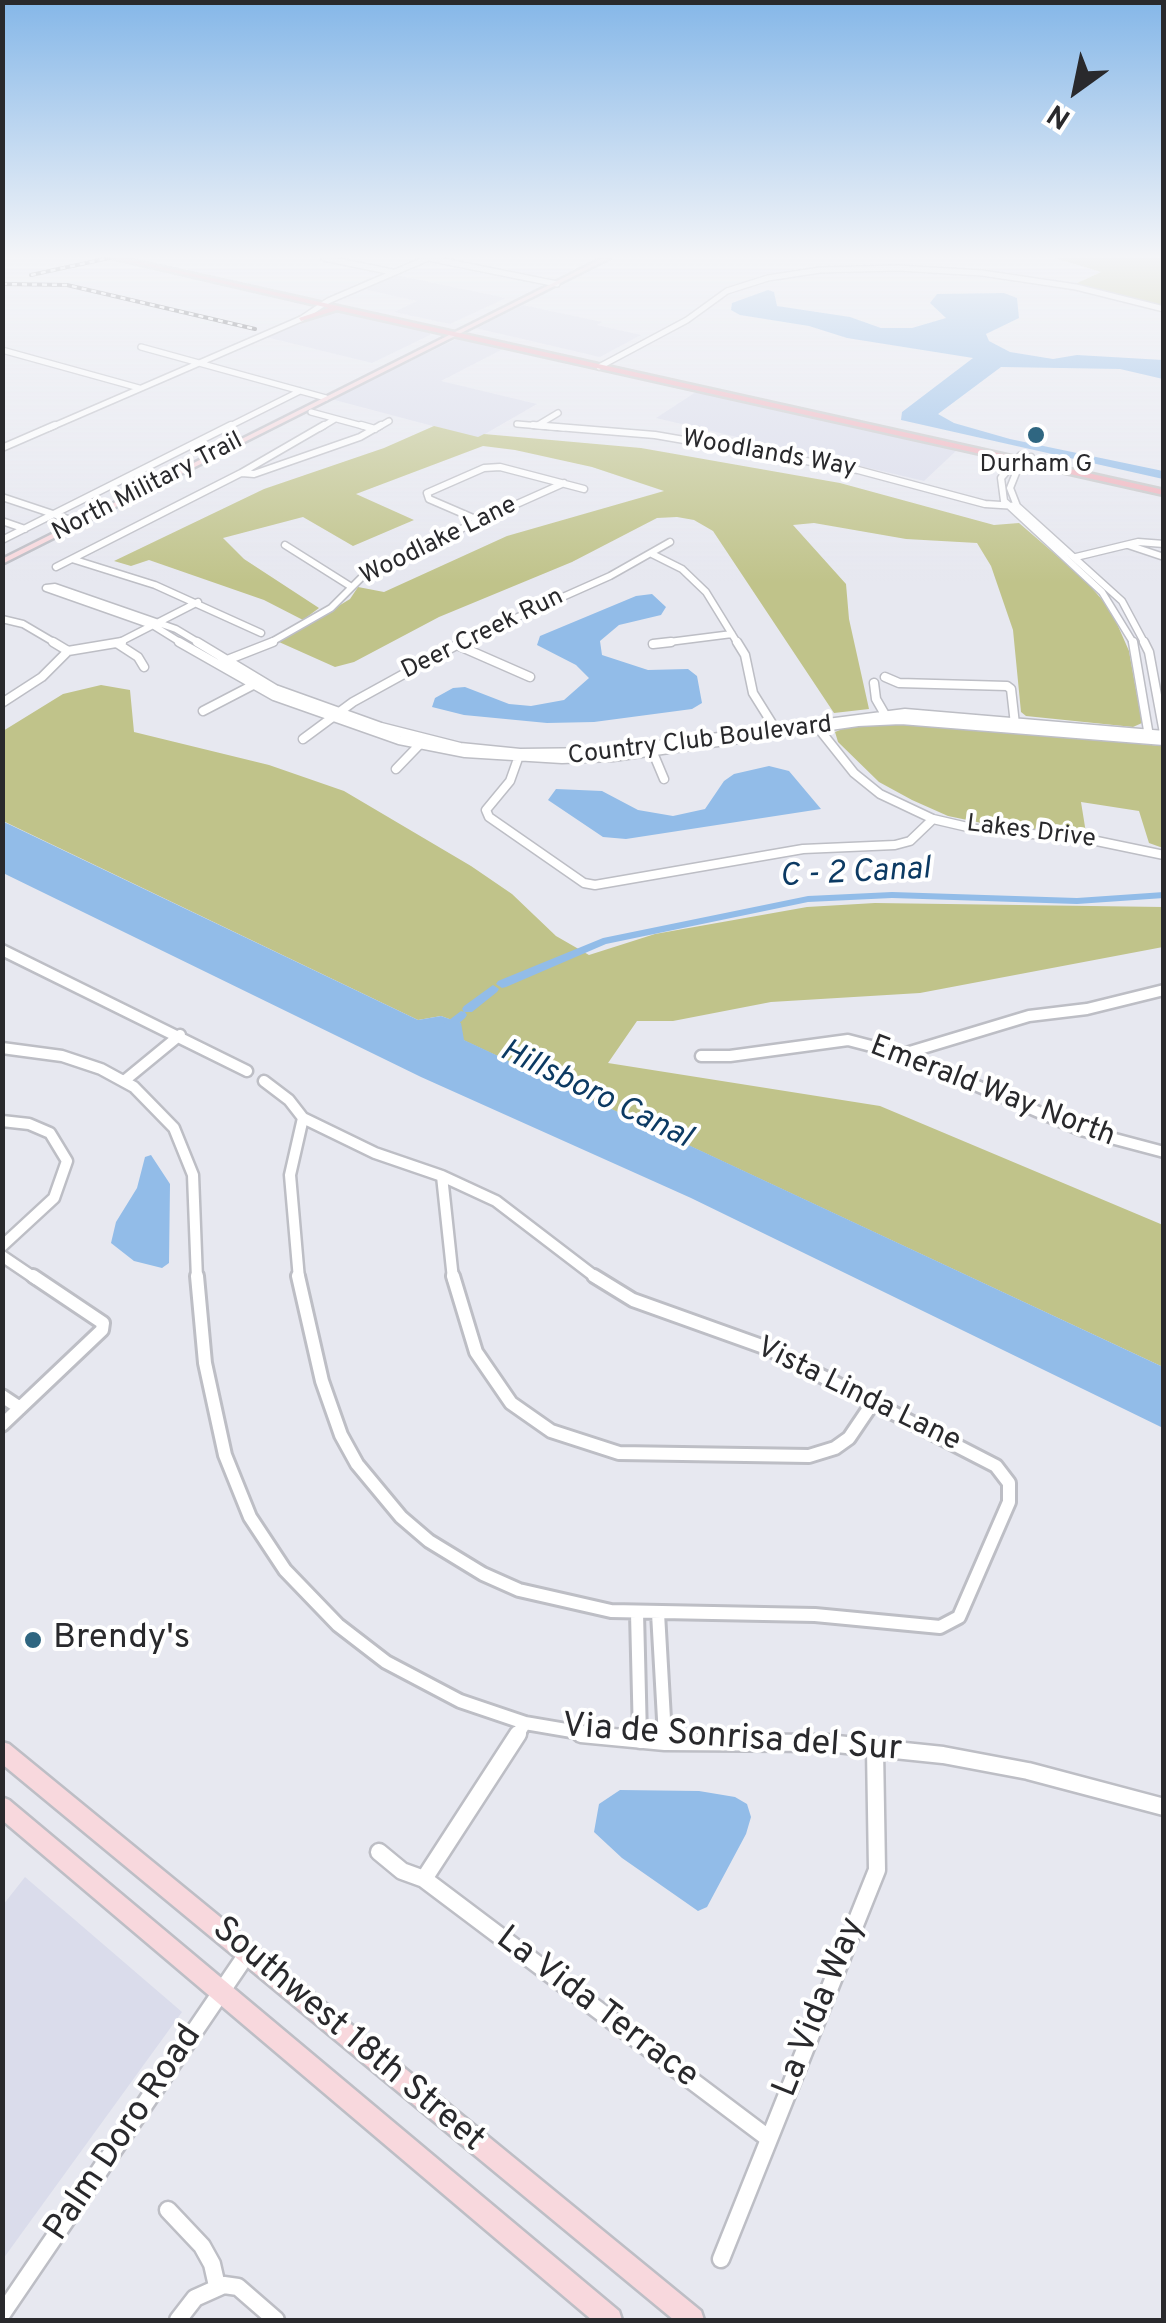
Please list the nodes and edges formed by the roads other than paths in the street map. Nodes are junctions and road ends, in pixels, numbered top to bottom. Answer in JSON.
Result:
{"nodes":[{"id":1,"x":61,"y":366,"type":"edge"},
{"id":2,"x":190,"y":366,"type":"edge"},
{"id":3,"x":205,"y":366,"type":"edge"},
{"id":4,"x":377,"y":366,"type":"edge"},
{"id":5,"x":386,"y":366,"type":"edge"},
{"id":6,"x":612,"y":366,"type":"edge"},
{"id":7,"x":612,"y":366,"type":"edge"},
{"id":8,"x":139,"y":388,"type":"junction"},
{"id":9,"x":300,"y":391,"type":"junction"},
{"id":10,"x":315,"y":395,"type":"junction"},
{"id":11,"x":326,"y":398,"type":"junction"},
{"id":12,"x":775,"y":403,"type":"junction"},
{"id":13,"x":311,"y":412,"type":"dead end"},
{"id":14,"x":558,"y":413,"type":"dead end"},
{"id":15,"x":336,"y":419,"type":"junction"},
{"id":16,"x":547,"y":420,"type":"junction"},
{"id":17,"x":389,"y":421,"type":"dead end"},
{"id":18,"x":517,"y":424,"type":"dead end"},
{"id":19,"x":538,"y":425,"type":"junction"},
{"id":20,"x":374,"y":429,"type":"junction"},
{"id":21,"x":585,"y":429,"type":"junction"},
{"id":22,"x":221,"y":431,"type":"junction"},
{"id":23,"x":235,"y":435,"type":"junction"},
{"id":24,"x":290,"y":444,"type":"junction"},
{"id":25,"x":2,"y":448,"type":"edge"},
{"id":26,"x":316,"y":451,"type":"junction"},
{"id":27,"x":1023,"y":458,"type":"junction"},
{"id":28,"x":242,"y":473,"type":"junction"},
{"id":29,"x":564,"y":483,"type":"junction"},
{"id":30,"x":584,"y":489,"type":"dead end"},
{"id":31,"x":1164,"y":490,"type":"edge"},
{"id":32,"x":2,"y":497,"type":"edge"},
{"id":33,"x":1008,"y":506,"type":"junction"},
{"id":34,"x":1018,"y":506,"type":"junction"},
{"id":35,"x":53,"y":514,"type":"junction"},
{"id":36,"x":69,"y":519,"type":"junction"},
{"id":37,"x":480,"y":520,"type":"junction"},
{"id":38,"x":2,"y":521,"type":"edge"},
{"id":39,"x":80,"y":523,"type":"junction"},
{"id":40,"x":25,"y":529,"type":"junction"},
{"id":41,"x":2,"y":540,"type":"edge"},
{"id":42,"x":670,"y":542,"type":"dead end"},
{"id":43,"x":1164,"y":544,"type":"edge"},
{"id":44,"x":284,"y":545,"type":"dead end"},
{"id":45,"x":1127,"y":545,"type":"junction"},
{"id":46,"x":2,"y":553,"type":"edge"},
{"id":47,"x":652,"y":554,"type":"junction"},
{"id":48,"x":1076,"y":557,"type":"junction"},
{"id":49,"x":1164,"y":557,"type":"edge"},
{"id":50,"x":72,"y":559,"type":"junction"},
{"id":51,"x":2,"y":562,"type":"edge"},
{"id":52,"x":56,"y":567,"type":"dead end"},
{"id":53,"x":350,"y":586,"type":"junction"},
{"id":54,"x":198,"y":602,"type":"junction"},
{"id":55,"x":2,"y":619,"type":"edge"},
{"id":56,"x":157,"y":625,"type":"junction"},
{"id":57,"x":262,"y":633,"type":"dead end"},
{"id":58,"x":732,"y":634,"type":"junction"},
{"id":59,"x":118,"y":644,"type":"junction"},
{"id":60,"x":653,"y":644,"type":"dead end"},
{"id":61,"x":456,"y":645,"type":"junction"},
{"id":62,"x":1135,"y":647,"type":"junction"},
{"id":63,"x":1147,"y":647,"type":"junction"},
{"id":64,"x":1161,"y":647,"type":"edge"},
{"id":65,"x":68,"y":651,"type":"junction"},
{"id":66,"x":221,"y":662,"type":"junction"},
{"id":67,"x":144,"y":667,"type":"dead end"},
{"id":68,"x":530,"y":677,"type":"dead end"},
{"id":69,"x":886,"y":677,"type":"dead end"},
{"id":70,"x":874,"y":683,"type":"dead end"},
{"id":71,"x":255,"y":684,"type":"junction"},
{"id":72,"x":2,"y":702,"type":"edge"},
{"id":73,"x":202,"y":711,"type":"dead end"},
{"id":74,"x":337,"y":715,"type":"junction"},
{"id":75,"x":887,"y":717,"type":"junction"},
{"id":76,"x":1014,"y":724,"type":"junction"},
{"id":77,"x":816,"y":725,"type":"junction"},
{"id":78,"x":776,"y":732,"type":"junction"},
{"id":79,"x":1163,"y":736,"type":"edge"},
{"id":80,"x":1149,"y":737,"type":"junction"},
{"id":81,"x":302,"y":738,"type":"dead end"},
{"id":82,"x":422,"y":742,"type":"junction"},
{"id":83,"x":652,"y":750,"type":"junction"},
{"id":84,"x":519,"y":756,"type":"junction"},
{"id":85,"x":396,"y":769,"type":"dead end"},
{"id":86,"x":664,"y":779,"type":"dead end"},
{"id":87,"x":933,"y":818,"type":"junction"},
{"id":88,"x":1164,"y":856,"type":"edge"},
{"id":89,"x":6,"y":956,"type":"edge"},
{"id":90,"x":1162,"y":992,"type":"edge"},
{"id":91,"x":180,"y":1035,"type":"junction"},
{"id":92,"x":2,"y":1048,"type":"edge"},
{"id":93,"x":902,"y":1054,"type":"junction"},
{"id":94,"x":702,"y":1056,"type":"dead end"},
{"id":95,"x":246,"y":1071,"type":"dead end"},
{"id":96,"x":124,"y":1081,"type":"junction"},
{"id":97,"x":264,"y":1081,"type":"dead end"},
{"id":98,"x":304,"y":1118,"type":"junction"},
{"id":99,"x":2,"y":1120,"type":"edge"},
{"id":100,"x":1164,"y":1152,"type":"edge"},
{"id":101,"x":442,"y":1176,"type":"junction"},
{"id":102,"x":2,"y":1246,"type":"edge"},
{"id":103,"x":2,"y":1256,"type":"edge"},
{"id":104,"x":2,"y":1396,"type":"edge"},
{"id":105,"x":874,"y":1401,"type":"junction"},
{"id":106,"x":20,"y":1408,"type":"junction"},
{"id":107,"x":5,"y":1420,"type":"edge"},
{"id":108,"x":637,"y":1613,"type":"junction"},
{"id":109,"x":658,"y":1613,"type":"junction"},
{"id":110,"x":525,"y":1723,"type":"junction"},
{"id":111,"x":640,"y":1740,"type":"junction"},
{"id":112,"x":665,"y":1742,"type":"junction"},
{"id":113,"x":875,"y":1749,"type":"junction"},
{"id":114,"x":2,"y":1751,"type":"edge"},
{"id":115,"x":2,"y":1806,"type":"edge"},
{"id":116,"x":1164,"y":1807,"type":"edge"},
{"id":117,"x":378,"y":1852,"type":"dead end"},
{"id":118,"x":424,"y":1879,"type":"junction"},
{"id":119,"x":247,"y":1953,"type":"junction"},
{"id":120,"x":222,"y":1992,"type":"junction"},
{"id":121,"x":768,"y":2138,"type":"junction"},
{"id":122,"x":168,"y":2210,"type":"dead end"},
{"id":123,"x":721,"y":2259,"type":"dead end"},
{"id":124,"x":217,"y":2286,"type":"junction"},
{"id":125,"x":2,"y":2314,"type":"edge"},
{"id":126,"x":178,"y":2320,"type":"edge"},
{"id":127,"x":276,"y":2320,"type":"edge"},
{"id":128,"x":610,"y":2320,"type":"edge"},
{"id":129,"x":692,"y":2320,"type":"edge"}],
"edges":[{"from":1,"to":8,"type":"street"},
{"from":2,"to":8,"type":"street"},
{"from":3,"to":9,"type":"street"},
{"from":4,"to":10,"type":"street","name":"North Military Trail"},
{"from":5,"to":11,"type":"street","name":"North Military Trail"},
{"from":6,"to":12,"type":"main road"},
{"from":7,"to":12,"type":"main road"},
{"from":8,"to":25,"type":"street"},
{"from":9,"to":10,"type":"street"},
{"from":9,"to":22,"type":"street","name":"North Military Trail"},
{"from":10,"to":11,"type":"street"},
{"from":10,"to":23,"type":"street","name":"North Military Trail"},
{"from":11,"to":39,"type":"street","name":"North Military Trail"},
{"from":12,"to":27,"type":"main road"},
{"from":12,"to":27,"type":"main road"},
{"from":13,"to":15,"type":"street"},
{"from":14,"to":16,"type":"street"},
{"from":15,"to":20,"type":"street"},
{"from":15,"to":24,"type":"street"},
{"from":16,"to":19,"type":"street"},
{"from":16,"to":21,"type":"street"},
{"from":17,"to":20,"type":"street"},
{"from":18,"to":19,"type":"street","name":"Woodlands Way"},
{"from":19,"to":21,"type":"street","name":"Woodlands Way"},
{"from":20,"to":26,"type":"street"},
{"from":21,"to":33,"type":"street","name":"Woodlands Way"},
{"from":22,"to":23,"type":"street"},
{"from":22,"to":35,"type":"street","name":"North Military Trail"},
{"from":23,"to":36,"type":"street","name":"North Military Trail"},
{"from":24,"to":26,"type":"street"},
{"from":24,"to":28,"type":"street"},
{"from":26,"to":28,"type":"street"},
{"from":27,"to":31,"type":"main road"},
{"from":27,"to":33,"type":"street"},
{"from":27,"to":34,"type":"street"},
{"from":28,"to":50,"type":"street"},
{"from":29,"to":30,"type":"street"},
{"from":29,"to":37,"type":"street","name":"Woodlake Lane"},
{"from":29,"to":37,"type":"street"},
{"from":32,"to":35,"type":"street"},
{"from":33,"to":34,"type":"street","name":"Woodlands Way"},
{"from":33,"to":62,"type":"street"},
{"from":34,"to":48,"type":"street"},
{"from":35,"to":36,"type":"street"},
{"from":35,"to":40,"type":"street","name":"North Military Trail"},
{"from":36,"to":39,"type":"street"},
{"from":36,"to":46,"type":"street","name":"North Military Trail"},
{"from":37,"to":53,"type":"street","name":"Woodlake Lane"},
{"from":38,"to":40,"type":"street"},
{"from":39,"to":51,"type":"street","name":"North Military Trail"},
{"from":40,"to":41,"type":"street","name":"North Military Trail"},
{"from":42,"to":47,"type":"street","name":"Deer Creek Run"},
{"from":43,"to":45,"type":"street"},
{"from":44,"to":53,"type":"street"},
{"from":45,"to":48,"type":"street"},
{"from":45,"to":49,"type":"street"},
{"from":47,"to":58,"type":"street"},
{"from":47,"to":61,"type":"street","name":"Deer Creek Run"},
{"from":48,"to":63,"type":"street"},
{"from":50,"to":52,"type":"street"},
{"from":50,"to":54,"type":"street"},
{"from":53,"to":66,"type":"street","name":"Woodlake Lane"},
{"from":54,"to":56,"type":"street"},
{"from":54,"to":57,"type":"street"},
{"from":55,"to":65,"type":"street"},
{"from":56,"to":56,"type":"street","name":"Country Club Boulevard"},
{"from":56,"to":59,"type":"street"},
{"from":56,"to":66,"type":"street","name":"Country Club Boulevard"},
{"from":58,"to":60,"type":"street"},
{"from":58,"to":78,"type":"street"},
{"from":59,"to":65,"type":"street"},
{"from":59,"to":67,"type":"street"},
{"from":61,"to":68,"type":"street"},
{"from":61,"to":74,"type":"street","name":"Deer Creek Run"},
{"from":62,"to":63,"type":"street"},
{"from":62,"to":80,"type":"street"},
{"from":63,"to":64,"type":"street"},
{"from":63,"to":79,"type":"street"},
{"from":65,"to":72,"type":"street"},
{"from":66,"to":71,"type":"street","name":"Country Club Boulevard"},
{"from":69,"to":76,"type":"street"},
{"from":70,"to":75,"type":"street"},
{"from":71,"to":73,"type":"street"},
{"from":71,"to":74,"type":"street","name":"Country Club Boulevard"},
{"from":74,"to":81,"type":"street","name":"Deer Creek Run"},
{"from":74,"to":82,"type":"street","name":"Country Club Boulevard"},
{"from":75,"to":76,"type":"street","name":"Country Club Boulevard"},
{"from":75,"to":77,"type":"street","name":"Country Club Boulevard"},
{"from":76,"to":80,"type":"street","name":"Country Club Boulevard"},
{"from":77,"to":78,"type":"street","name":"Country Club Boulevard"},
{"from":77,"to":87,"type":"street","name":"Lakes Drive"},
{"from":78,"to":83,"type":"street","name":"Country Club Boulevard"},
{"from":79,"to":80,"type":"street","name":"Country Club Boulevard"},
{"from":82,"to":84,"type":"street","name":"Country Club Boulevard"},
{"from":82,"to":85,"type":"street"},
{"from":83,"to":84,"type":"street","name":"Country Club Boulevard"},
{"from":83,"to":86,"type":"street"},
{"from":84,"to":87,"type":"street"},
{"from":87,"to":88,"type":"street","name":"Lakes Drive"},
{"from":89,"to":91,"type":"street"},
{"from":90,"to":93,"type":"street"},
{"from":91,"to":95,"type":"street"},
{"from":91,"to":96,"type":"street"},
{"from":92,"to":96,"type":"street","name":"Via de Sonrisa del Sur"},
{"from":93,"to":94,"type":"street","name":"Emerald Way North"},
{"from":93,"to":100,"type":"street","name":"Emerald Way North"},
{"from":96,"to":110,"type":"street","name":"Via de Sonrisa del Sur"},
{"from":97,"to":98,"type":"street","name":"Vista Linda Lane"},
{"from":98,"to":101,"type":"street","name":"Vista Linda Lane"},
{"from":98,"to":108,"type":"street","name":"Vista Linda Lane"},
{"from":99,"to":102,"type":"street"},
{"from":101,"to":105,"type":"street","name":"Vista Linda Lane"},
{"from":101,"to":105,"type":"street"},
{"from":103,"to":106,"type":"street"},
{"from":104,"to":106,"type":"street"},
{"from":105,"to":109,"type":"street","name":"Vista Linda Lane"},
{"from":106,"to":107,"type":"street"},
{"from":108,"to":109,"type":"street","name":"Vista Linda Lane"},
{"from":108,"to":111,"type":"street"},
{"from":109,"to":112,"type":"street"},
{"from":110,"to":111,"type":"street","name":"Via de Sonrisa del Sur"},
{"from":110,"to":118,"type":"street"},
{"from":111,"to":112,"type":"street","name":"Via de Sonrisa del Sur"},
{"from":112,"to":113,"type":"street","name":"Via de Sonrisa del Sur"},
{"from":113,"to":116,"type":"street","name":"Via de Sonrisa del Sur"},
{"from":113,"to":121,"type":"street","name":"La Vida Way"},
{"from":114,"to":119,"type":"street","name":"Southwest 18th Street"},
{"from":115,"to":120,"type":"street","name":"Southwest 18th Street"},
{"from":117,"to":118,"type":"street","name":"La Vida Terrace"},
{"from":118,"to":121,"type":"street","name":"La Vida Terrace"},
{"from":119,"to":120,"type":"street","name":"Palm Doro Road"},
{"from":119,"to":129,"type":"street","name":"Southwest 18th Street"},
{"from":120,"to":125,"type":"street","name":"Palm Doro Road"},
{"from":120,"to":128,"type":"street","name":"Southwest 18th Street"},
{"from":121,"to":123,"type":"street","name":"La Vida Way"},
{"from":122,"to":124,"type":"street"},
{"from":124,"to":126,"type":"street"},
{"from":124,"to":127,"type":"street"}]}
